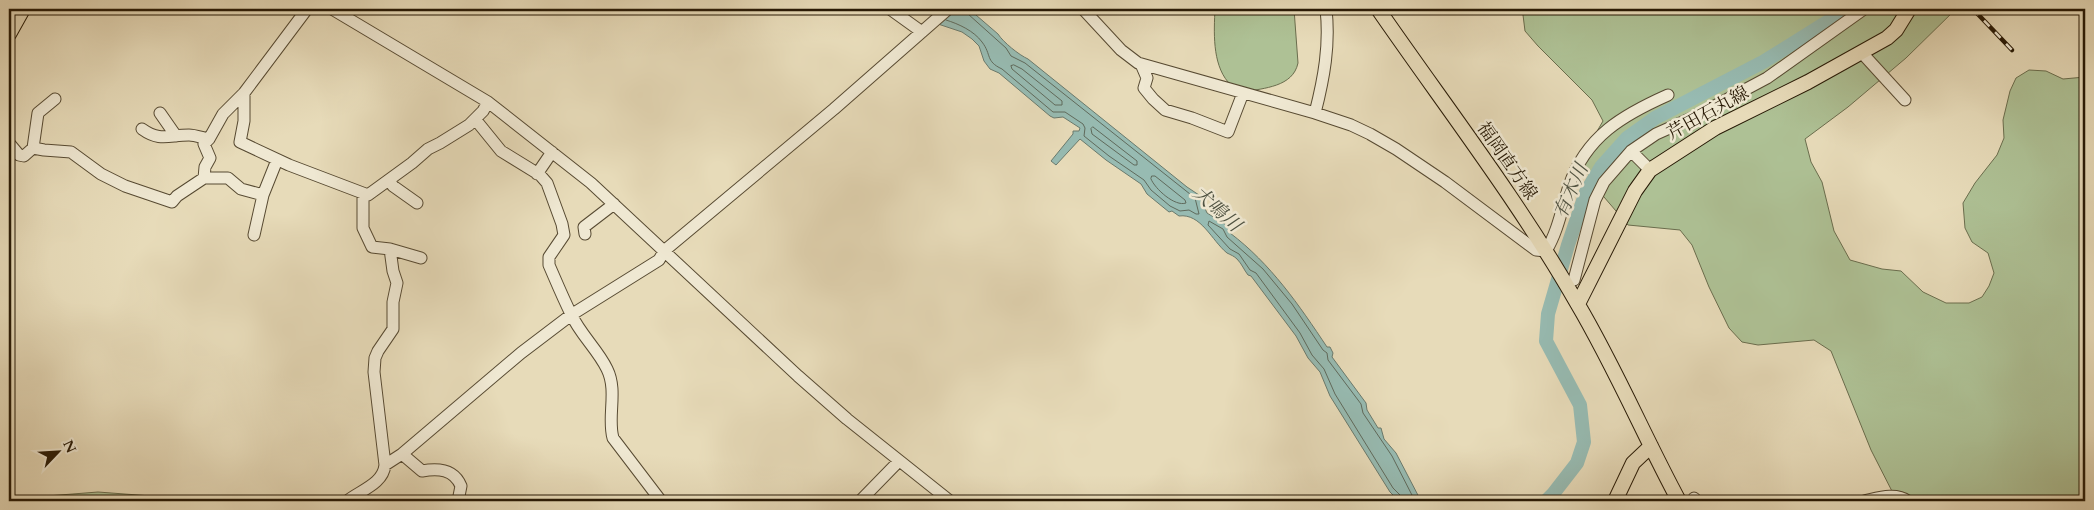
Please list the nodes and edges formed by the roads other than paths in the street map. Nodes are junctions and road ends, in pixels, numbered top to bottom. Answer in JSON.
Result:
{"nodes":[{"id":1,"x":24,"y":9,"type":"edge"},
{"id":2,"x":307,"y":9,"type":"edge"},
{"id":3,"x":332,"y":9,"type":"edge"},
{"id":4,"x":890,"y":9,"type":"edge"},
{"id":5,"x":948,"y":9,"type":"edge"},
{"id":6,"x":1083,"y":9,"type":"edge"},
{"id":7,"x":1326,"y":9,"type":"edge"},
{"id":8,"x":1378,"y":9,"type":"edge"},
{"id":9,"x":1864,"y":9,"type":"edge"},
{"id":10,"x":1909,"y":9,"type":"edge"},
{"id":11,"x":922,"y":32,"type":"junction"},
{"id":12,"x":9,"y":34,"type":"edge"},
{"id":13,"x":1862,"y":53,"type":"junction"},
{"id":14,"x":1141,"y":64,"type":"junction"},
{"id":15,"x":1742,"y":92,"type":"junction"},
{"id":16,"x":244,"y":93,"type":"junction"},
{"id":17,"x":1244,"y":94,"type":"junction"},
{"id":18,"x":1668,"y":95,"type":"dead end"},
{"id":19,"x":56,"y":99,"type":"dead end"},
{"id":20,"x":1905,"y":100,"type":"dead end"},
{"id":21,"x":488,"y":102,"type":"junction"},
{"id":22,"x":1751,"y":110,"type":"junction"},
{"id":23,"x":160,"y":113,"type":"dead end"},
{"id":24,"x":1315,"y":113,"type":"junction"},
{"id":25,"x":475,"y":119,"type":"junction"},
{"id":26,"x":142,"y":129,"type":"dead end"},
{"id":27,"x":176,"y":136,"type":"junction"},
{"id":28,"x":209,"y":139,"type":"junction"},
{"id":29,"x":9,"y":144,"type":"edge"},
{"id":30,"x":33,"y":148,"type":"junction"},
{"id":31,"x":1631,"y":151,"type":"junction"},
{"id":32,"x":552,"y":152,"type":"junction"},
{"id":33,"x":276,"y":160,"type":"junction"},
{"id":34,"x":1650,"y":170,"type":"junction"},
{"id":35,"x":538,"y":174,"type":"junction"},
{"id":36,"x":204,"y":178,"type":"junction"},
{"id":37,"x":389,"y":180,"type":"junction"},
{"id":38,"x":263,"y":195,"type":"junction"},
{"id":39,"x":363,"y":195,"type":"junction"},
{"id":40,"x":417,"y":203,"type":"dead end"},
{"id":41,"x":614,"y":204,"type":"junction"},
{"id":42,"x":584,"y":234,"type":"dead end"},
{"id":43,"x":254,"y":235,"type":"dead end"},
{"id":44,"x":390,"y":248,"type":"junction"},
{"id":45,"x":664,"y":251,"type":"junction"},
{"id":46,"x":1548,"y":255,"type":"junction"},
{"id":47,"x":421,"y":258,"type":"dead end"},
{"id":48,"x":1572,"y":285,"type":"junction"},
{"id":49,"x":1578,"y":304,"type":"junction"},
{"id":50,"x":571,"y":315,"type":"junction"},
{"id":51,"x":1651,"y":446,"type":"junction"},
{"id":52,"x":402,"y":454,"type":"junction"},
{"id":53,"x":899,"y":461,"type":"junction"},
{"id":54,"x":385,"y":465,"type":"junction"},
{"id":55,"x":348,"y":501,"type":"edge"},
{"id":56,"x":458,"y":501,"type":"edge"},
{"id":57,"x":661,"y":501,"type":"edge"},
{"id":58,"x":860,"y":501,"type":"edge"},
{"id":59,"x":950,"y":501,"type":"edge"},
{"id":60,"x":1615,"y":501,"type":"edge"},
{"id":61,"x":1679,"y":501,"type":"edge"},
{"id":62,"x":1864,"y":501,"type":"edge"},
{"id":63,"x":1908,"y":501,"type":"edge"}],
"edges":[{"from":1,"to":12,"type":"main road"},
{"from":2,"to":16,"type":"street"},
{"from":3,"to":21,"type":"street"},
{"from":4,"to":11,"type":"street"},
{"from":5,"to":11,"type":"street"},
{"from":6,"to":14,"type":"street"},
{"from":7,"to":24,"type":"street"},
{"from":8,"to":46,"type":"main road","name":"福岡直方線"},
{"from":9,"to":15,"type":"street"},
{"from":10,"to":13,"type":"main road","name":"芹田石丸線"},
{"from":11,"to":45,"type":"street"},
{"from":13,"to":20,"type":"street"},
{"from":13,"to":22,"type":"main road","name":"芹田石丸線"},
{"from":14,"to":17,"type":"street"},
{"from":14,"to":17,"type":"street"},
{"from":15,"to":22,"type":"street"},
{"from":15,"to":31,"type":"street"},
{"from":16,"to":28,"type":"street"},
{"from":16,"to":33,"type":"street"},
{"from":17,"to":24,"type":"street"},
{"from":18,"to":46,"type":"street"},
{"from":19,"to":30,"type":"street"},
{"from":21,"to":25,"type":"street"},
{"from":21,"to":32,"type":"street"},
{"from":22,"to":34,"type":"main road","name":"芹田石丸線"},
{"from":23,"to":27,"type":"street"},
{"from":24,"to":46,"type":"street"},
{"from":25,"to":35,"type":"street"},
{"from":25,"to":37,"type":"street"},
{"from":26,"to":27,"type":"street"},
{"from":27,"to":28,"type":"street"},
{"from":28,"to":36,"type":"street"},
{"from":29,"to":30,"type":"street"},
{"from":30,"to":36,"type":"street"},
{"from":31,"to":34,"type":"street"},
{"from":31,"to":48,"type":"street"},
{"from":32,"to":35,"type":"street"},
{"from":32,"to":41,"type":"street"},
{"from":33,"to":38,"type":"street"},
{"from":33,"to":39,"type":"street"},
{"from":34,"to":49,"type":"main road","name":"芹田石丸線"},
{"from":35,"to":50,"type":"street"},
{"from":36,"to":38,"type":"street"},
{"from":37,"to":39,"type":"street"},
{"from":37,"to":40,"type":"street"},
{"from":38,"to":43,"type":"street"},
{"from":39,"to":44,"type":"street"},
{"from":41,"to":42,"type":"street"},
{"from":41,"to":45,"type":"street"},
{"from":44,"to":47,"type":"street"},
{"from":44,"to":54,"type":"street"},
{"from":45,"to":50,"type":"street"},
{"from":45,"to":53,"type":"street"},
{"from":46,"to":48,"type":"main road","name":"福岡直方線"},
{"from":48,"to":49,"type":"main road","name":"福岡直方線"},
{"from":49,"to":51,"type":"main road","name":"福岡直方線"},
{"from":50,"to":52,"type":"street"},
{"from":50,"to":57,"type":"street"},
{"from":51,"to":60,"type":"main road"},
{"from":51,"to":61,"type":"main road","name":"福岡直方線"},
{"from":52,"to":54,"type":"street"},
{"from":52,"to":56,"type":"street"},
{"from":53,"to":58,"type":"street"},
{"from":53,"to":59,"type":"street"},
{"from":54,"to":55,"type":"street"},
{"from":62,"to":63,"type":"street"}]}
